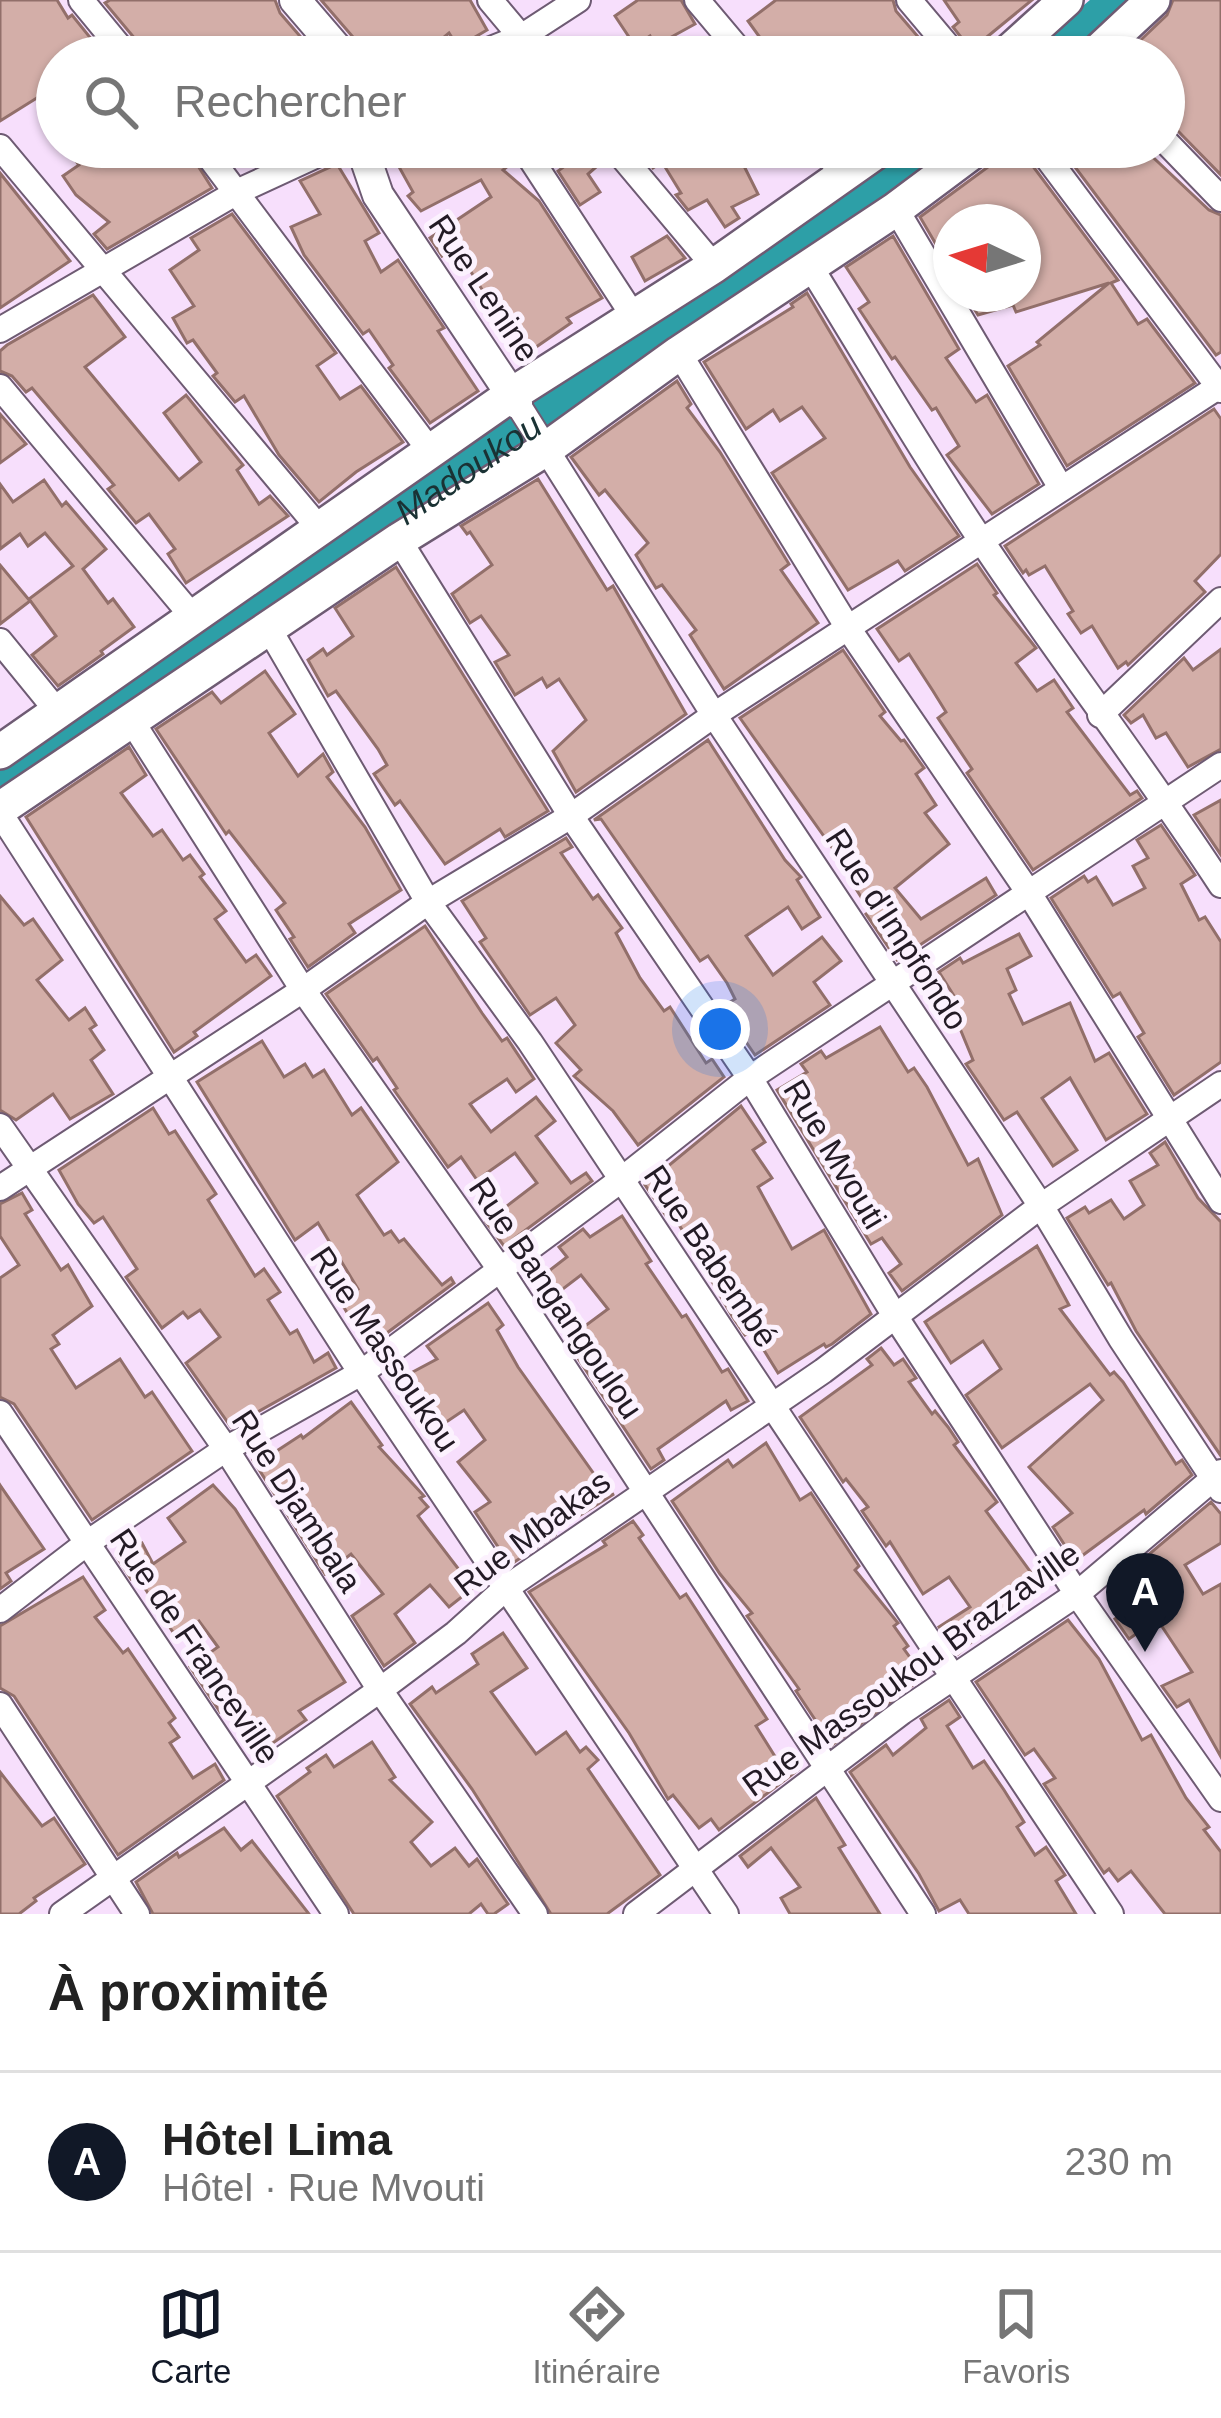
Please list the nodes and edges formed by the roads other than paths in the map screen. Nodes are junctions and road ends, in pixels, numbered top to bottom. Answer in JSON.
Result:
{"nodes":[{"id":1,"x":81,"y":0,"type":"edge"},
{"id":2,"x":295,"y":0,"type":"edge"},
{"id":3,"x":490,"y":0,"type":"edge"},
{"id":4,"x":578,"y":0,"type":"edge"},
{"id":5,"x":698,"y":0,"type":"edge"},
{"id":6,"x":909,"y":0,"type":"edge"},
{"id":7,"x":1066,"y":0,"type":"edge"},
{"id":8,"x":1153,"y":0,"type":"edge"},
{"id":9,"x":111,"y":36,"type":"edge"},
{"id":10,"x":326,"y":36,"type":"edge"},
{"id":11,"x":520,"y":36,"type":"edge"},
{"id":12,"x":523,"y":36,"type":"edge"},
{"id":13,"x":728,"y":36,"type":"edge"},
{"id":14,"x":939,"y":36,"type":"edge"},
{"id":15,"x":1026,"y":36,"type":"edge"},
{"id":16,"x":1114,"y":36,"type":"edge"},
{"id":17,"x":0,"y":147,"type":"edge"},
{"id":18,"x":1185,"y":162,"type":"edge"},
{"id":19,"x":219,"y":168,"type":"edge"},
{"id":20,"x":288,"y":168,"type":"edge"},
{"id":21,"x":369,"y":168,"type":"edge"},
{"id":22,"x":537,"y":168,"type":"edge"},
{"id":23,"x":632,"y":168,"type":"edge"},
{"id":24,"x":838,"y":168,"type":"edge"},
{"id":25,"x":854,"y":168,"type":"edge"},
{"id":26,"x":951,"y":168,"type":"edge"},
{"id":27,"x":1056,"y":168,"type":"edge"},
{"id":28,"x":844,"y":175,"type":"junction"},
{"id":29,"x":238,"y":191,"type":"junction"},
{"id":30,"x":1221,"y":200,"type":"edge"},
{"id":31,"x":896,"y":209,"type":"junction"},
{"id":32,"x":714,"y":266,"type":"junction"},
{"id":33,"x":810,"y":266,"type":"junction"},
{"id":34,"x":104,"y":270,"type":"junction"},
{"id":35,"x":634,"y":317,"type":"junction"},
{"id":36,"x":0,"y":330,"type":"edge"},
{"id":37,"x":679,"y":353,"type":"junction"},
{"id":38,"x":0,"y":387,"type":"edge"},
{"id":39,"x":1219,"y":388,"type":"edge"},
{"id":40,"x":514,"y":399,"type":"junction"},
{"id":41,"x":543,"y":443,"type":"junction"},
{"id":42,"x":431,"y":452,"type":"junction"},
{"id":43,"x":1060,"y":488,"type":"junction"},
{"id":44,"x":319,"y":528,"type":"junction"},
{"id":45,"x":399,"y":540,"type":"junction"},
{"id":46,"x":980,"y":540,"type":"junction"},
{"id":47,"x":1221,"y":600,"type":"edge"},
{"id":48,"x":192,"y":616,"type":"junction"},
{"id":49,"x":268,"y":627,"type":"junction"},
{"id":50,"x":848,"y":628,"type":"junction"},
{"id":51,"x":0,"y":641,"type":"edge"},
{"id":52,"x":56,"y":711,"type":"junction"},
{"id":53,"x":714,"y":715,"type":"junction"},
{"id":54,"x":1100,"y":715,"type":"junction"},
{"id":55,"x":131,"y":721,"type":"junction"},
{"id":56,"x":0,"y":752,"type":"edge"},
{"id":57,"x":1221,"y":765,"type":"edge"},
{"id":58,"x":1166,"y":801,"type":"junction"},
{"id":59,"x":0,"y":811,"type":"edge"},
{"id":60,"x":572,"y":816,"type":"junction"},
{"id":61,"x":1221,"y":885,"type":"edge"},
{"id":62,"x":1029,"y":892,"type":"junction"},
{"id":63,"x":428,"y":902,"type":"junction"},
{"id":64,"x":893,"y":986,"type":"junction"},
{"id":65,"x":303,"y":990,"type":"junction"},
{"id":66,"x":169,"y":1076,"type":"junction"},
{"id":67,"x":750,"y":1078,"type":"junction"},
{"id":68,"x":1221,"y":1084,"type":"edge"},
{"id":69,"x":1168,"y":1121,"type":"junction"},
{"id":70,"x":0,"y":1126,"type":"edge"},
{"id":71,"x":28,"y":1169,"type":"junction"},
{"id":72,"x":620,"y":1180,"type":"junction"},
{"id":73,"x":0,"y":1188,"type":"edge"},
{"id":74,"x":1221,"y":1201,"type":"edge"},
{"id":75,"x":1041,"y":1206,"type":"junction"},
{"id":76,"x":499,"y":1268,"type":"junction"},
{"id":77,"x":895,"y":1316,"type":"junction"},
{"id":78,"x":361,"y":1373,"type":"junction"},
{"id":79,"x":770,"y":1405,"type":"junction"},
{"id":80,"x":0,"y":1413,"type":"edge"},
{"id":81,"x":226,"y":1449,"type":"junction"},
{"id":82,"x":1218,"y":1480,"type":"edge"},
{"id":83,"x":644,"y":1490,"type":"junction"},
{"id":84,"x":87,"y":1543,"type":"junction"},
{"id":85,"x":506,"y":1588,"type":"junction"},
{"id":86,"x":1077,"y":1594,"type":"junction"},
{"id":87,"x":0,"y":1610,"type":"edge"},
{"id":88,"x":954,"y":1675,"type":"junction"},
{"id":89,"x":380,"y":1690,"type":"junction"},
{"id":90,"x":0,"y":1705,"type":"edge"},
{"id":91,"x":825,"y":1769,"type":"junction"},
{"id":92,"x":247,"y":1785,"type":"junction"},
{"id":93,"x":1221,"y":1799,"type":"edge"},
{"id":94,"x":695,"y":1867,"type":"junction"},
{"id":95,"x":114,"y":1877,"type":"junction"},
{"id":96,"x":62,"y":1914,"type":"edge"},
{"id":97,"x":137,"y":1914,"type":"edge"},
{"id":98,"x":336,"y":1914,"type":"edge"},
{"id":99,"x":535,"y":1914,"type":"edge"},
{"id":100,"x":636,"y":1914,"type":"edge"},
{"id":101,"x":726,"y":1914,"type":"edge"},
{"id":102,"x":922,"y":1914,"type":"edge"},
{"id":103,"x":1112,"y":1914,"type":"edge"}],
"edges":[{"from":1,"to":9,"type":"street"},
{"from":2,"to":10,"type":"street"},
{"from":3,"to":11,"type":"street"},
{"from":4,"to":12,"type":"street"},
{"from":5,"to":13,"type":"street"},
{"from":6,"to":14,"type":"street"},
{"from":7,"to":15,"type":"main road"},
{"from":8,"to":16,"type":"main road"},
{"from":17,"to":34,"type":"street"},
{"from":18,"to":30,"type":"street"},
{"from":19,"to":29,"type":"street"},
{"from":20,"to":29,"type":"street"},
{"from":21,"to":40,"type":"street","name":"Rue Lenine"},
{"from":22,"to":35,"type":"street"},
{"from":23,"to":32,"type":"street"},
{"from":24,"to":28,"type":"street"},
{"from":25,"to":28,"type":"main road"},
{"from":26,"to":31,"type":"main road"},
{"from":27,"to":39,"type":"street"},
{"from":28,"to":32,"type":"main road"},
{"from":29,"to":34,"type":"street"},
{"from":29,"to":42,"type":"street"},
{"from":31,"to":33,"type":"main road"},
{"from":31,"to":43,"type":"street"},
{"from":32,"to":35,"type":"main road"},
{"from":33,"to":37,"type":"main road"},
{"from":33,"to":46,"type":"street"},
{"from":34,"to":36,"type":"street"},
{"from":34,"to":44,"type":"street"},
{"from":35,"to":40,"type":"main road"},
{"from":37,"to":41,"type":"main road"},
{"from":37,"to":50,"type":"street"},
{"from":38,"to":48,"type":"street"},
{"from":39,"to":43,"type":"street"},
{"from":40,"to":41,"type":"street","name":"Rue d'Impfondo"},
{"from":40,"to":42,"type":"main road"},
{"from":41,"to":45,"type":"main road"},
{"from":41,"to":53,"type":"street","name":"Rue d'Impfondo"},
{"from":42,"to":44,"type":"main road"},
{"from":43,"to":46,"type":"street"},
{"from":44,"to":48,"type":"main road"},
{"from":45,"to":49,"type":"main road"},
{"from":45,"to":60,"type":"street","name":"Rue Mvouti"},
{"from":46,"to":50,"type":"street"},
{"from":46,"to":54,"type":"street"},
{"from":47,"to":54,"type":"street"},
{"from":48,"to":52,"type":"main road"},
{"from":49,"to":55,"type":"main road"},
{"from":49,"to":63,"type":"street","name":"Rue Babembé"},
{"from":50,"to":53,"type":"street"},
{"from":50,"to":62,"type":"street"},
{"from":51,"to":52,"type":"street"},
{"from":52,"to":56,"type":"main road"},
{"from":53,"to":60,"type":"street"},
{"from":53,"to":64,"type":"street","name":"Rue d'Impfondo"},
{"from":54,"to":58,"type":"street"},
{"from":55,"to":59,"type":"main road"},
{"from":55,"to":65,"type":"street","name":"Rue Bangangoulou"},
{"from":57,"to":58,"type":"street"},
{"from":58,"to":61,"type":"street"},
{"from":58,"to":62,"type":"street"},
{"from":59,"to":66,"type":"street","name":"Rue Massoukou"},
{"from":60,"to":63,"type":"street"},
{"from":60,"to":67,"type":"street","name":"Rue Mvouti"},
{"from":62,"to":64,"type":"street"},
{"from":62,"to":69,"type":"street"},
{"from":63,"to":65,"type":"street"},
{"from":63,"to":72,"type":"street","name":"Rue Babembé"},
{"from":64,"to":67,"type":"street"},
{"from":64,"to":75,"type":"street","name":"Rue d'Impfondo"},
{"from":65,"to":66,"type":"street"},
{"from":65,"to":76,"type":"street","name":"Rue Bangangoulou"},
{"from":66,"to":71,"type":"street"},
{"from":66,"to":78,"type":"street","name":"Rue Massoukou"},
{"from":67,"to":72,"type":"street"},
{"from":67,"to":77,"type":"street","name":"Rue Mvouti"},
{"from":68,"to":69,"type":"street","name":"Rue Mbakas"},
{"from":69,"to":74,"type":"street"},
{"from":69,"to":75,"type":"street","name":"Rue Mbakas"},
{"from":70,"to":71,"type":"street","name":"Rue Djambala"},
{"from":71,"to":73,"type":"street"},
{"from":71,"to":81,"type":"street","name":"Rue Djambala"},
{"from":72,"to":76,"type":"street"},
{"from":72,"to":79,"type":"street","name":"Rue Babembé"},
{"from":75,"to":77,"type":"street","name":"Rue Mbakas"},
{"from":75,"to":82,"type":"street","name":"Rue d'Impfondo"},
{"from":76,"to":78,"type":"street"},
{"from":76,"to":83,"type":"street","name":"Rue Bangangoulou"},
{"from":77,"to":79,"type":"street","name":"Rue Mbakas"},
{"from":77,"to":86,"type":"street","name":"Rue Mvouti"},
{"from":78,"to":81,"type":"street"},
{"from":78,"to":85,"type":"street","name":"Rue Massoukou"},
{"from":79,"to":83,"type":"street","name":"Rue Mbakas"},
{"from":79,"to":88,"type":"street","name":"Rue Babembé"},
{"from":80,"to":84,"type":"street","name":"Rue de Franceville"},
{"from":81,"to":84,"type":"street"},
{"from":81,"to":89,"type":"street","name":"Rue Djambala"},
{"from":82,"to":86,"type":"street","name":"Rue Massoukou Brazzaville"},
{"from":83,"to":85,"type":"street","name":"Rue Mbakas"},
{"from":83,"to":91,"type":"street","name":"Rue Bangangoulou"},
{"from":84,"to":87,"type":"street"},
{"from":84,"to":92,"type":"street","name":"Rue de Franceville"},
{"from":85,"to":89,"type":"street","name":"Rue Mbakas"},
{"from":85,"to":94,"type":"street","name":"Rue Massoukou"},
{"from":86,"to":88,"type":"street","name":"Rue Massoukou Brazzaville"},
{"from":86,"to":93,"type":"street","name":"Rue Mvouti"},
{"from":88,"to":91,"type":"street","name":"Rue Massoukou Brazzaville"},
{"from":88,"to":103,"type":"street","name":"Rue Babembé"},
{"from":89,"to":92,"type":"street","name":"Rue Mbakas"},
{"from":89,"to":99,"type":"street","name":"Rue Djambala"},
{"from":90,"to":95,"type":"street"},
{"from":91,"to":94,"type":"street","name":"Rue Massoukou Brazzaville"},
{"from":91,"to":102,"type":"street","name":"Rue Bangangoulou"},
{"from":92,"to":95,"type":"street","name":"Rue Mbakas"},
{"from":92,"to":98,"type":"street","name":"Rue de Franceville"},
{"from":94,"to":100,"type":"street","name":"Rue Massoukou Brazzaville"},
{"from":94,"to":101,"type":"street","name":"Rue Massoukou"},
{"from":95,"to":96,"type":"street","name":"Rue Mbakas"},
{"from":95,"to":97,"type":"street"}]}
